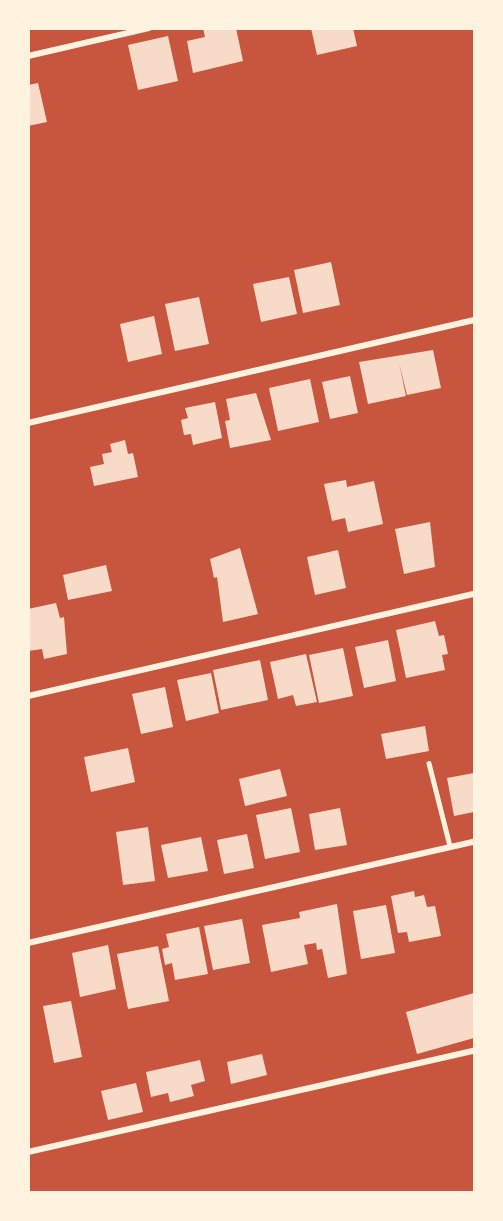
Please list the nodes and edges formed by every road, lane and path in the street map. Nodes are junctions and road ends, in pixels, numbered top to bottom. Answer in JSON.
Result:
{"nodes":[{"id":1,"x":149,"y":28,"type":"edge"},
{"id":2,"x":28,"y":56,"type":"edge"},
{"id":3,"x":474,"y":320,"type":"edge"},
{"id":4,"x":28,"y":423,"type":"edge"},
{"id":5,"x":474,"y":594,"type":"edge"},
{"id":6,"x":28,"y":696,"type":"edge"},
{"id":7,"x":429,"y":763,"type":"dead end"},
{"id":8,"x":474,"y":842,"type":"edge"},
{"id":9,"x":450,"y":846,"type":"junction"},
{"id":10,"x":28,"y":943,"type":"edge"},
{"id":11,"x":474,"y":1051,"type":"edge"},
{"id":12,"x":28,"y":1152,"type":"edge"}],
"edges":[{"from":1,"to":2,"type":"street"},
{"from":3,"to":4,"type":"street"},
{"from":5,"to":6,"type":"street"},
{"from":7,"to":9,"type":"lane"},
{"from":8,"to":9,"type":"street"},
{"from":9,"to":10,"type":"street"},
{"from":11,"to":12,"type":"street"}]}
